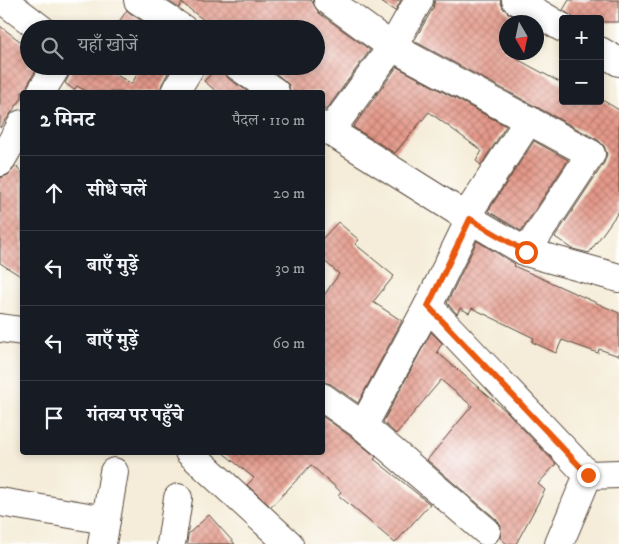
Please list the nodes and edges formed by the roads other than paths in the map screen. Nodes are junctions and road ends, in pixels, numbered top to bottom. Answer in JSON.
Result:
{"nodes":[{"id":1,"x":3,"y":0,"type":"edge"},
{"id":2,"x":138,"y":0,"type":"edge"},
{"id":3,"x":328,"y":0,"type":"edge"},
{"id":4,"x":419,"y":0,"type":"edge"},
{"id":5,"x":516,"y":0,"type":"edge"},
{"id":6,"x":29,"y":20,"type":"edge"},
{"id":7,"x":169,"y":20,"type":"edge"},
{"id":8,"x":559,"y":26,"type":"edge"},
{"id":9,"x":392,"y":47,"type":"junction"},
{"id":10,"x":604,"y":53,"type":"edge"},
{"id":11,"x":619,"y":62,"type":"edge"},
{"id":12,"x":185,"y":75,"type":"edge"},
{"id":13,"x":251,"y":75,"type":"edge"},
{"id":14,"x":176,"y":90,"type":"edge"},
{"id":15,"x":272,"y":90,"type":"edge"},
{"id":16,"x":529,"y":120,"type":"junction"},
{"id":17,"x":20,"y":127,"type":"edge"},
{"id":18,"x":326,"y":128,"type":"edge"},
{"id":19,"x":0,"y":162,"type":"edge"},
{"id":20,"x":468,"y":218,"type":"junction"},
{"id":21,"x":526,"y":252,"type":"junction"},
{"id":22,"x":619,"y":278,"type":"edge"},
{"id":23,"x":428,"y":306,"type":"junction"},
{"id":24,"x":0,"y":328,"type":"edge"},
{"id":25,"x":20,"y":331,"type":"edge"},
{"id":26,"x":325,"y":399,"type":"edge"},
{"id":27,"x":363,"y":426,"type":"junction"},
{"id":28,"x":192,"y":455,"type":"edge"},
{"id":29,"x":114,"y":472,"type":"dead end"},
{"id":30,"x":619,"y":474,"type":"edge"},
{"id":31,"x":588,"y":475,"type":"junction"},
{"id":32,"x":178,"y":498,"type":"dead end"},
{"id":33,"x":0,"y":502,"type":"edge"},
{"id":34,"x":486,"y":531,"type":"dead end"},
{"id":35,"x":104,"y":532,"type":"edge"},
{"id":36,"x":171,"y":544,"type":"edge"},
{"id":37,"x":289,"y":544,"type":"edge"},
{"id":38,"x":558,"y":544,"type":"edge"}],
"edges":[{"from":1,"to":6,"type":"street"},
{"from":2,"to":7,"type":"street"},
{"from":3,"to":9,"type":"street"},
{"from":4,"to":9,"type":"street"},
{"from":5,"to":8,"type":"street"},
{"from":9,"to":16,"type":"street"},
{"from":9,"to":18,"type":"street"},
{"from":10,"to":11,"type":"street"},
{"from":12,"to":14,"type":"street"},
{"from":13,"to":15,"type":"street"},
{"from":16,"to":20,"type":"street"},
{"from":16,"to":21,"type":"street"},
{"from":17,"to":19,"type":"street"},
{"from":18,"to":20,"type":"street"},
{"from":20,"to":21,"type":"street"},
{"from":20,"to":23,"type":"street"},
{"from":21,"to":22,"type":"street"},
{"from":23,"to":27,"type":"street"},
{"from":23,"to":31,"type":"street"},
{"from":24,"to":25,"type":"street"},
{"from":26,"to":27,"type":"street"},
{"from":27,"to":34,"type":"street"},
{"from":28,"to":37,"type":"street"},
{"from":29,"to":35,"type":"street"},
{"from":30,"to":31,"type":"street"},
{"from":31,"to":38,"type":"street"},
{"from":32,"to":36,"type":"street"},
{"from":33,"to":35,"type":"street"}]}
